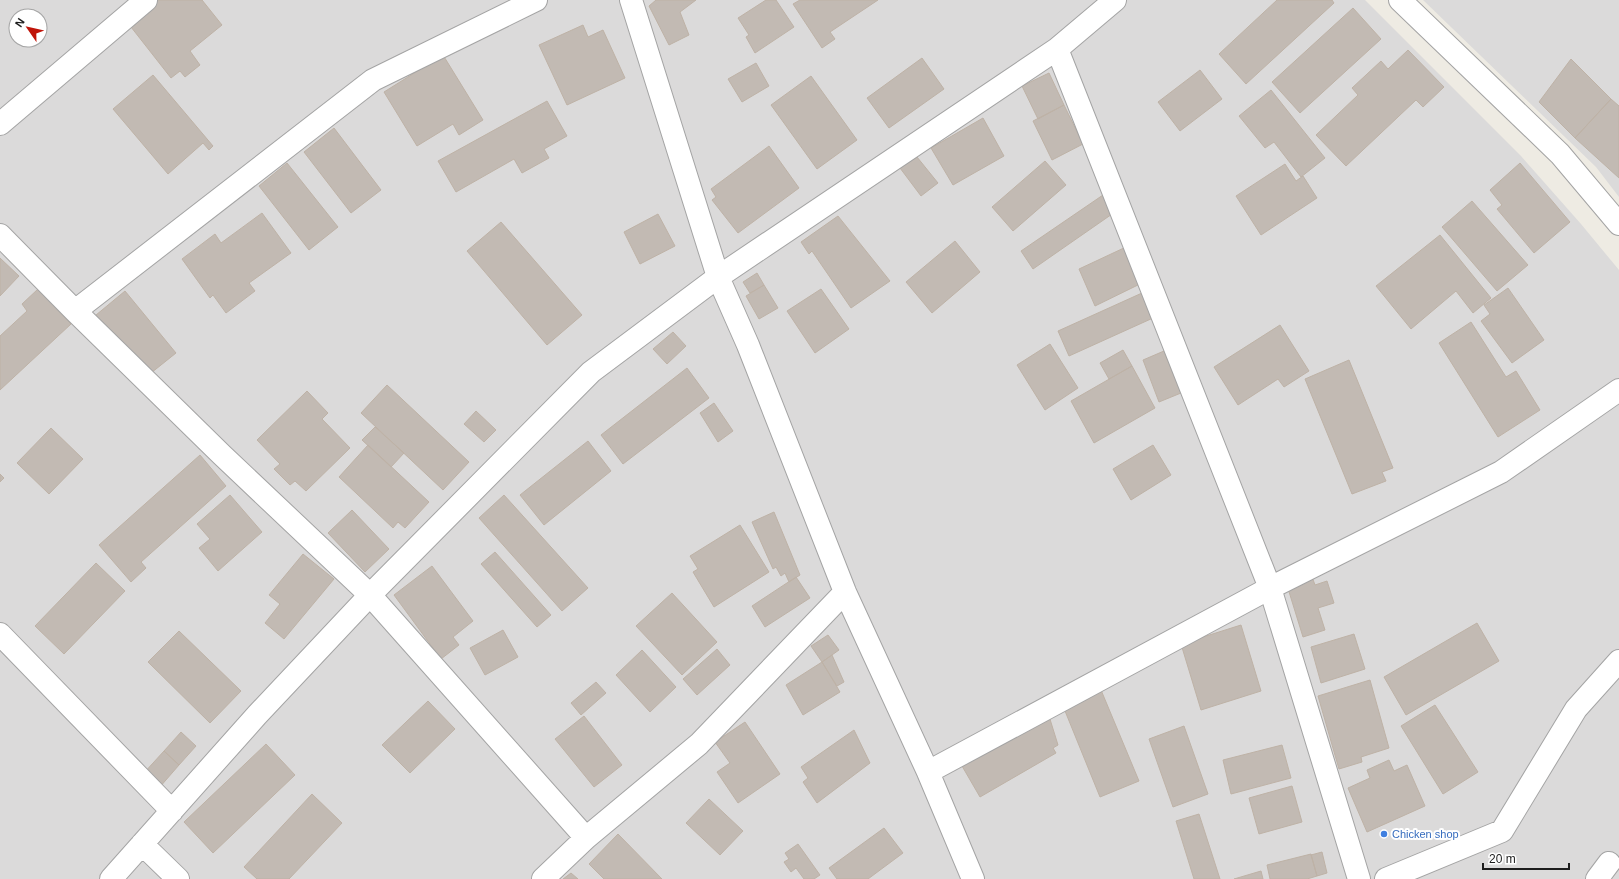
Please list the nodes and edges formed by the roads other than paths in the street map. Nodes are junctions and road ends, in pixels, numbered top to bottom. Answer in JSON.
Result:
{"nodes":[{"id":1,"x":146,"y":0,"type":"edge"},
{"id":2,"x":536,"y":0,"type":"edge"},
{"id":3,"x":1116,"y":0,"type":"edge"},
{"id":4,"x":1400,"y":0,"type":"edge"},
{"id":5,"x":633,"y":1,"type":"edge"},
{"id":6,"x":1057,"y":49,"type":"junction"},
{"id":7,"x":0,"y":124,"type":"edge"},
{"id":8,"x":1619,"y":224,"type":"edge"},
{"id":9,"x":0,"y":235,"type":"edge"},
{"id":10,"x":718,"y":277,"type":"junction"},
{"id":11,"x":75,"y":311,"type":"junction"},
{"id":12,"x":1619,"y":390,"type":"edge"},
{"id":13,"x":1270,"y":588,"type":"junction"},
{"id":14,"x":845,"y":592,"type":"junction"},
{"id":15,"x":370,"y":594,"type":"junction"},
{"id":16,"x":0,"y":634,"type":"edge"},
{"id":17,"x":1619,"y":661,"type":"edge"},
{"id":18,"x":928,"y":772,"type":"junction"},
{"id":19,"x":172,"y":811,"type":"junction"},
{"id":20,"x":586,"y":838,"type":"junction"},
{"id":21,"x":142,"y":844,"type":"junction"},
{"id":22,"x":111,"y":879,"type":"edge"},
{"id":23,"x":178,"y":879,"type":"edge"},
{"id":24,"x":543,"y":879,"type":"edge"},
{"id":25,"x":973,"y":879,"type":"edge"},
{"id":26,"x":1359,"y":879,"type":"edge"},
{"id":27,"x":1386,"y":879,"type":"edge"}],
"edges":[{"from":1,"to":7,"type":"street"},
{"from":2,"to":11,"type":"street"},
{"from":3,"to":6,"type":"street"},
{"from":4,"to":8,"type":"street"},
{"from":5,"to":10,"type":"street"},
{"from":6,"to":10,"type":"street"},
{"from":6,"to":13,"type":"street"},
{"from":9,"to":11,"type":"street"},
{"from":10,"to":14,"type":"street"},
{"from":10,"to":15,"type":"street"},
{"from":11,"to":15,"type":"street"},
{"from":12,"to":13,"type":"street"},
{"from":13,"to":18,"type":"street"},
{"from":13,"to":26,"type":"street"},
{"from":14,"to":18,"type":"street"},
{"from":14,"to":20,"type":"street"},
{"from":15,"to":19,"type":"street"},
{"from":15,"to":20,"type":"street"},
{"from":16,"to":19,"type":"street"},
{"from":17,"to":27,"type":"street"},
{"from":18,"to":25,"type":"street"},
{"from":19,"to":21,"type":"street"},
{"from":20,"to":24,"type":"street"},
{"from":21,"to":22,"type":"street"},
{"from":21,"to":23,"type":"street"}]}
